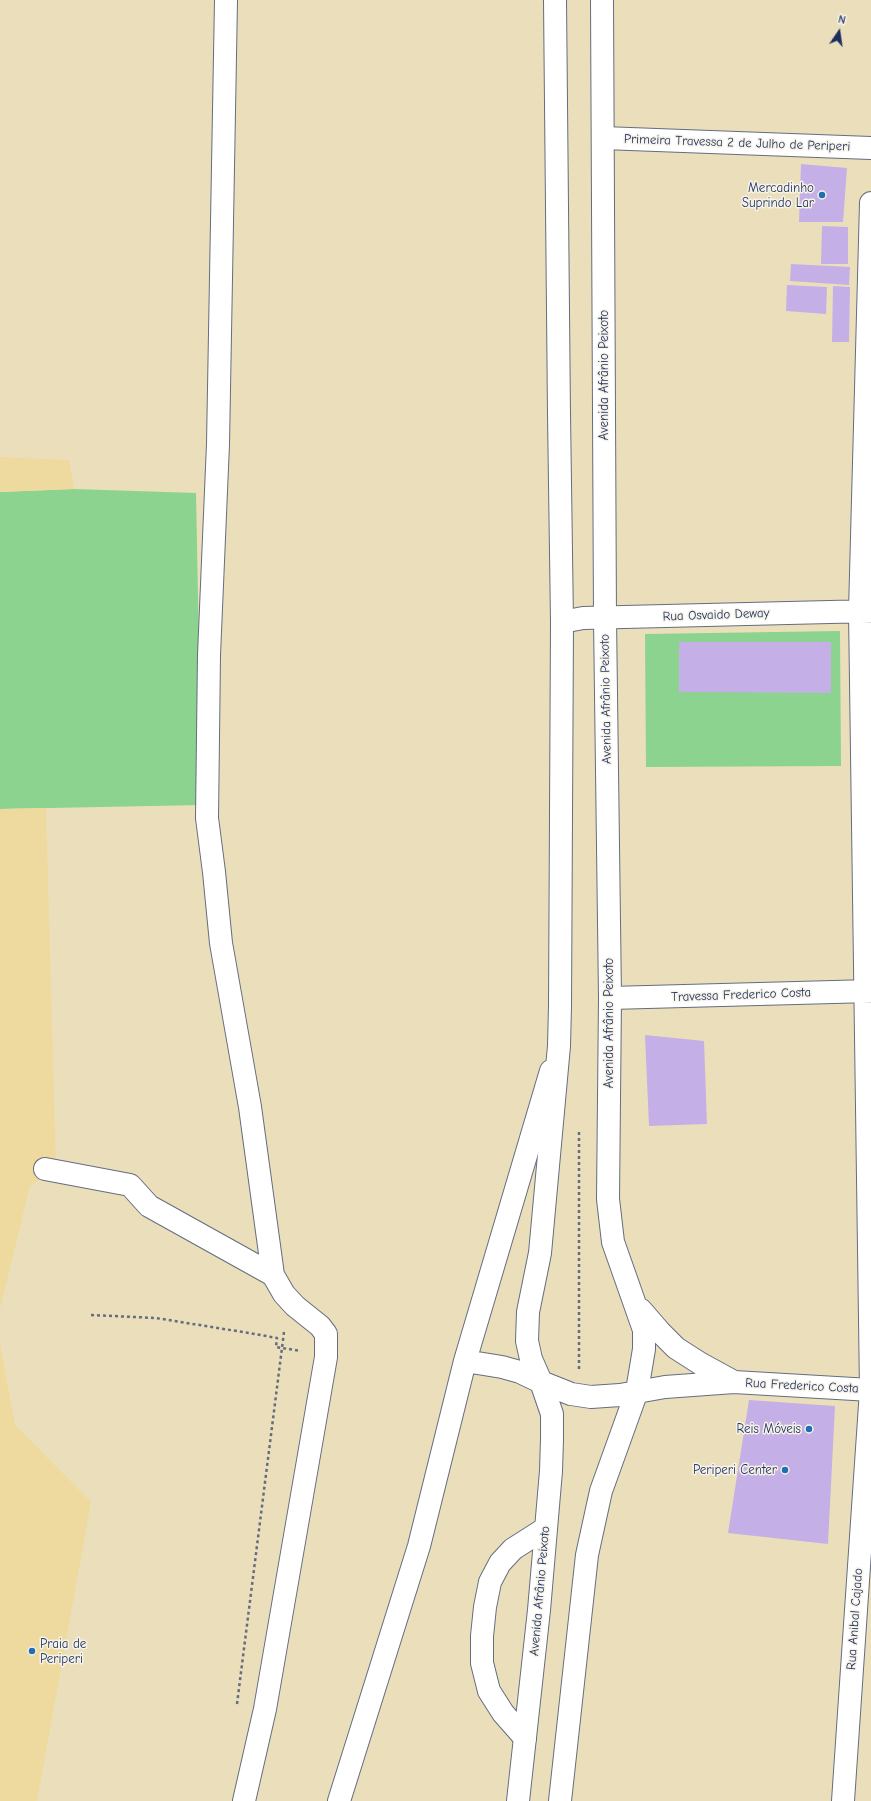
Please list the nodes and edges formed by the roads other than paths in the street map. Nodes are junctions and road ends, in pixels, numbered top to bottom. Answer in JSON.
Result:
{"nodes":[{"id":1,"x":226,"y":0,"type":"edge"},
{"id":2,"x":555,"y":0,"type":"edge"},
{"id":3,"x":602,"y":0,"type":"edge"},
{"id":4,"x":603,"y":138,"type":"junction"},
{"id":5,"x":871,"y":148,"type":"edge"},
{"id":6,"x":871,"y":203,"type":"edge"},
{"id":7,"x":865,"y":611,"type":"edge"},
{"id":8,"x":605,"y":618,"type":"junction"},
{"id":9,"x":562,"y":622,"type":"junction"},
{"id":10,"x":868,"y":991,"type":"edge"},
{"id":11,"x":610,"y":998,"type":"junction"},
{"id":12,"x":559,"y":1046,"type":"junction"},
{"id":13,"x":45,"y":1169,"type":"dead end"},
{"id":14,"x":273,"y":1275,"type":"junction"},
{"id":15,"x":636,"y":1304,"type":"junction"},
{"id":16,"x":466,"y":1361,"type":"junction"},
{"id":17,"x":541,"y":1382,"type":"junction"},
{"id":18,"x":734,"y":1382,"type":"junction"},
{"id":19,"x":871,"y":1390,"type":"edge"},
{"id":20,"x":637,"y":1392,"type":"junction"},
{"id":21,"x":546,"y":1528,"type":"junction"},
{"id":22,"x":525,"y":1738,"type":"junction"},
{"id":23,"x":244,"y":1801,"type":"edge"},
{"id":24,"x":339,"y":1801,"type":"edge"},
{"id":25,"x":518,"y":1801,"type":"edge"},
{"id":26,"x":560,"y":1801,"type":"edge"},
{"id":27,"x":843,"y":1801,"type":"edge"}],
"edges":[{"from":1,"to":14,"type":"street"},
{"from":2,"to":9,"type":"street","name":"Avenida Afrânio Peixoto"},
{"from":3,"to":4,"type":"street","name":"Avenida Afrânio Peixoto"},
{"from":4,"to":5,"type":"street","name":"Primeira Travessa 2 de Julho de Periperi"},
{"from":4,"to":8,"type":"street","name":"Avenida Afrânio Peixoto"},
{"from":6,"to":7,"type":"street","name":"Rua Anibal Cajado"},
{"from":7,"to":8,"type":"street","name":"Rua Osvaido Deway"},
{"from":7,"to":10,"type":"street","name":"Rua Anibal Cajado"},
{"from":8,"to":9,"type":"street","name":"Rua Osvaido Deway"},
{"from":8,"to":11,"type":"street","name":"Avenida Afrânio Peixoto"},
{"from":9,"to":12,"type":"street","name":"Avenida Afrânio Peixoto"},
{"from":10,"to":11,"type":"street","name":"Travessa Frederico Costa"},
{"from":10,"to":19,"type":"street","name":"Rua Anibal Cajado"},
{"from":11,"to":15,"type":"street","name":"Avenida Afrânio Peixoto"},
{"from":12,"to":16,"type":"street"},
{"from":12,"to":17,"type":"street","name":"Avenida Afrânio Peixoto"},
{"from":13,"to":14,"type":"street"},
{"from":14,"to":23,"type":"street"},
{"from":15,"to":18,"type":"street","name":"Rua Frederico Costa"},
{"from":15,"to":20,"type":"street","name":"Avenida Afrânio Peixoto"},
{"from":16,"to":17,"type":"street"},
{"from":16,"to":24,"type":"street"},
{"from":17,"to":20,"type":"street"},
{"from":17,"to":21,"type":"street","name":"Avenida Afrânio Peixoto"},
{"from":18,"to":19,"type":"street","name":"Rua Frederico Costa"},
{"from":18,"to":20,"type":"street","name":"Rua Frederico Costa"},
{"from":19,"to":27,"type":"street","name":"Rua Anibal Cajado"},
{"from":20,"to":26,"type":"street","name":"Avenida Afrânio Peixoto"},
{"from":21,"to":22,"type":"street","name":"Avenida Afrânio Peixoto"},
{"from":21,"to":22,"type":"street"},
{"from":22,"to":25,"type":"street","name":"Avenida Afrânio Peixoto"}]}
